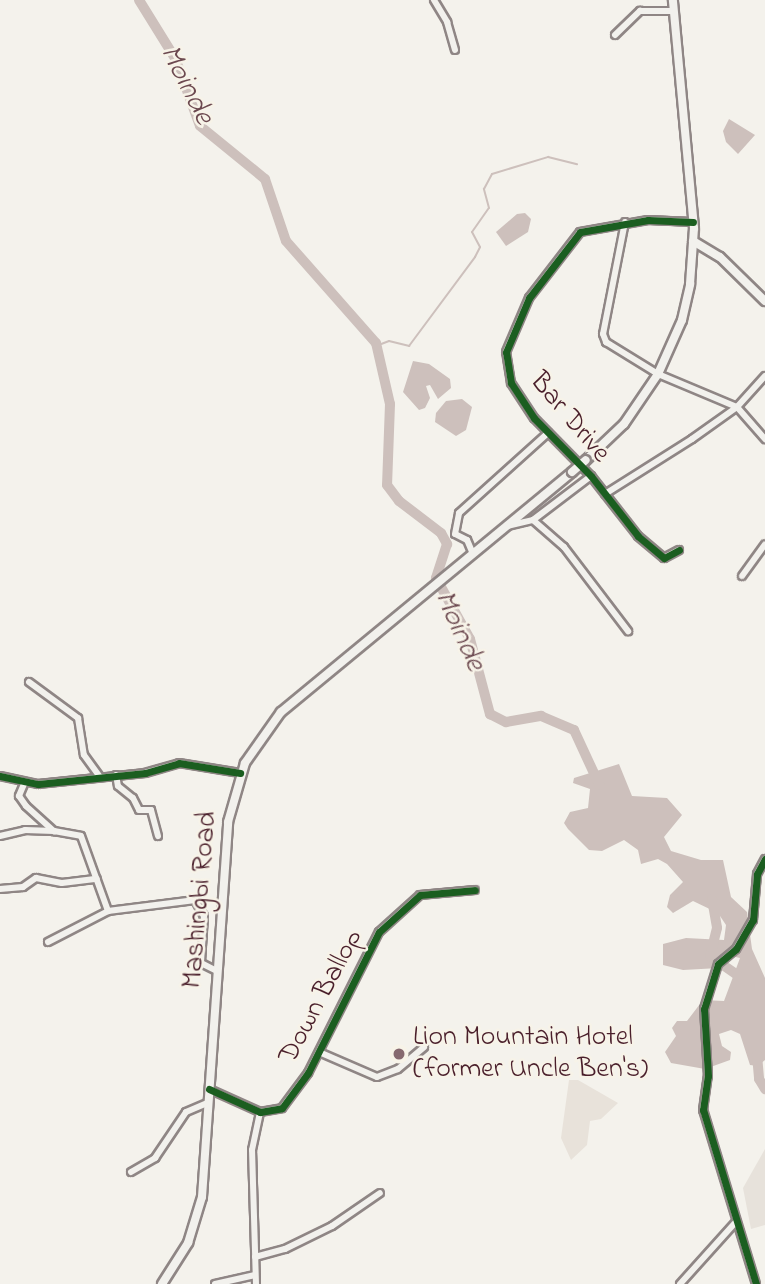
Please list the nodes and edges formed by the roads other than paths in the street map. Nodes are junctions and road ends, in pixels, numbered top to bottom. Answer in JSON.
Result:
{"nodes":[{"id":1,"x":434,"y":0,"type":"edge"},
{"id":2,"x":673,"y":0,"type":"edge"},
{"id":3,"x":673,"y":11,"type":"junction"},
{"id":4,"x":615,"y":35,"type":"dead end"},
{"id":5,"x":455,"y":50,"type":"dead end"},
{"id":6,"x":625,"y":222,"type":"junction"},
{"id":7,"x":693,"y":222,"type":"junction"},
{"id":8,"x":693,"y":241,"type":"junction"},
{"id":9,"x":765,"y":301,"type":"edge"},
{"id":10,"x":658,"y":374,"type":"junction"},
{"id":11,"x":765,"y":376,"type":"edge"},
{"id":12,"x":737,"y":407,"type":"junction"},
{"id":13,"x":548,"y":433,"type":"junction"},
{"id":14,"x":765,"y":439,"type":"edge"},
{"id":15,"x":590,"y":476,"type":"junction"},
{"id":16,"x":605,"y":494,"type":"junction"},
{"id":17,"x":533,"y":520,"type":"junction"},
{"id":18,"x":508,"y":526,"type":"junction"},
{"id":19,"x":765,"y":544,"type":"edge"},
{"id":20,"x":679,"y":550,"type":"dead end"},
{"id":21,"x":473,"y":554,"type":"junction"},
{"id":22,"x":742,"y":576,"type":"dead end"},
{"id":23,"x":628,"y":631,"type":"dead end"},
{"id":24,"x":29,"y":682,"type":"dead end"},
{"id":25,"x":240,"y":773,"type":"junction"},
{"id":26,"x":116,"y":775,"type":"junction"},
{"id":27,"x":0,"y":776,"type":"edge"},
{"id":28,"x":99,"y":776,"type":"junction"},
{"id":29,"x":24,"y":784,"type":"junction"},
{"id":30,"x":54,"y":831,"type":"junction"},
{"id":31,"x":0,"y":836,"type":"edge"},
{"id":32,"x":158,"y":836,"type":"dead end"},
{"id":33,"x":765,"y":859,"type":"edge"},
{"id":34,"x":97,"y":878,"type":"junction"},
{"id":35,"x":0,"y":888,"type":"edge"},
{"id":36,"x":475,"y":890,"type":"dead end"},
{"id":37,"x":108,"y":911,"type":"junction"},
{"id":38,"x":48,"y":942,"type":"dead end"},
{"id":39,"x":217,"y":971,"type":"junction"},
{"id":40,"x":424,"y":1047,"type":"dead end"},
{"id":41,"x":319,"y":1052,"type":"junction"},
{"id":42,"x":209,"y":1089,"type":"junction"},
{"id":43,"x":207,"y":1103,"type":"junction"},
{"id":44,"x":260,"y":1112,"type":"junction"},
{"id":45,"x":131,"y":1172,"type":"dead end"},
{"id":46,"x":380,"y":1193,"type":"dead end"},
{"id":47,"x":734,"y":1224,"type":"junction"},
{"id":48,"x":255,"y":1257,"type":"junction"},
{"id":49,"x":255,"y":1275,"type":"junction"},
{"id":50,"x":162,"y":1284,"type":"edge"},
{"id":51,"x":215,"y":1284,"type":"edge"},
{"id":52,"x":256,"y":1284,"type":"edge"},
{"id":53,"x":680,"y":1284,"type":"edge"},
{"id":54,"x":756,"y":1284,"type":"edge"}],
"edges":[{"from":1,"to":5,"type":"street"},
{"from":2,"to":3,"type":"main road"},
{"from":3,"to":4,"type":"street"},
{"from":3,"to":7,"type":"main road"},
{"from":6,"to":7,"type":"street","name":"Bar Drive"},
{"from":6,"to":10,"type":"street"},
{"from":6,"to":13,"type":"street","name":"Bar Drive"},
{"from":7,"to":8,"type":"main road"},
{"from":8,"to":9,"type":"main road"},
{"from":8,"to":10,"type":"main road"},
{"from":10,"to":12,"type":"street"},
{"from":10,"to":18,"type":"main road","bridge":true},
{"from":11,"to":12,"type":"street"},
{"from":12,"to":14,"type":"street"},
{"from":12,"to":16,"type":"street"},
{"from":13,"to":15,"type":"street","name":"Bar Drive"},
{"from":13,"to":21,"type":"street"},
{"from":15,"to":16,"type":"street","name":"Bar Drive"},
{"from":15,"to":17,"type":"street"},
{"from":16,"to":20,"type":"street","name":"Bar Drive"},
{"from":17,"to":18,"type":"street"},
{"from":17,"to":23,"type":"street"},
{"from":18,"to":21,"type":"main road"},
{"from":19,"to":22,"type":"street"},
{"from":21,"to":25,"type":"main road","name":"Mashingbi Road"},
{"from":24,"to":28,"type":"street"},
{"from":25,"to":26,"type":"street"},
{"from":25,"to":39,"type":"main road","name":"Mashingbi Road"},
{"from":26,"to":28,"type":"street"},
{"from":26,"to":32,"type":"street"},
{"from":27,"to":29,"type":"street"},
{"from":28,"to":29,"type":"street"},
{"from":29,"to":30,"type":"street"},
{"from":30,"to":31,"type":"street"},
{"from":30,"to":34,"type":"street"},
{"from":33,"to":47,"type":"street"},
{"from":34,"to":35,"type":"street"},
{"from":34,"to":37,"type":"street"},
{"from":36,"to":41,"type":"street","name":"Down Ballop"},
{"from":37,"to":38,"type":"street"},
{"from":37,"to":39,"type":"street"},
{"from":39,"to":42,"type":"main road","name":"Mashingbi Road"},
{"from":40,"to":41,"type":"street"},
{"from":41,"to":44,"type":"street","name":"Down Ballop"},
{"from":42,"to":43,"type":"main road","name":"Mashingbi Road"},
{"from":42,"to":44,"type":"street"},
{"from":43,"to":45,"type":"street"},
{"from":43,"to":50,"type":"main road","name":"Mashingbi Road"},
{"from":44,"to":48,"type":"street"},
{"from":46,"to":48,"type":"street"},
{"from":47,"to":53,"type":"street"},
{"from":47,"to":54,"type":"street"},
{"from":48,"to":49,"type":"street"},
{"from":49,"to":51,"type":"street"},
{"from":49,"to":52,"type":"street"}]}
